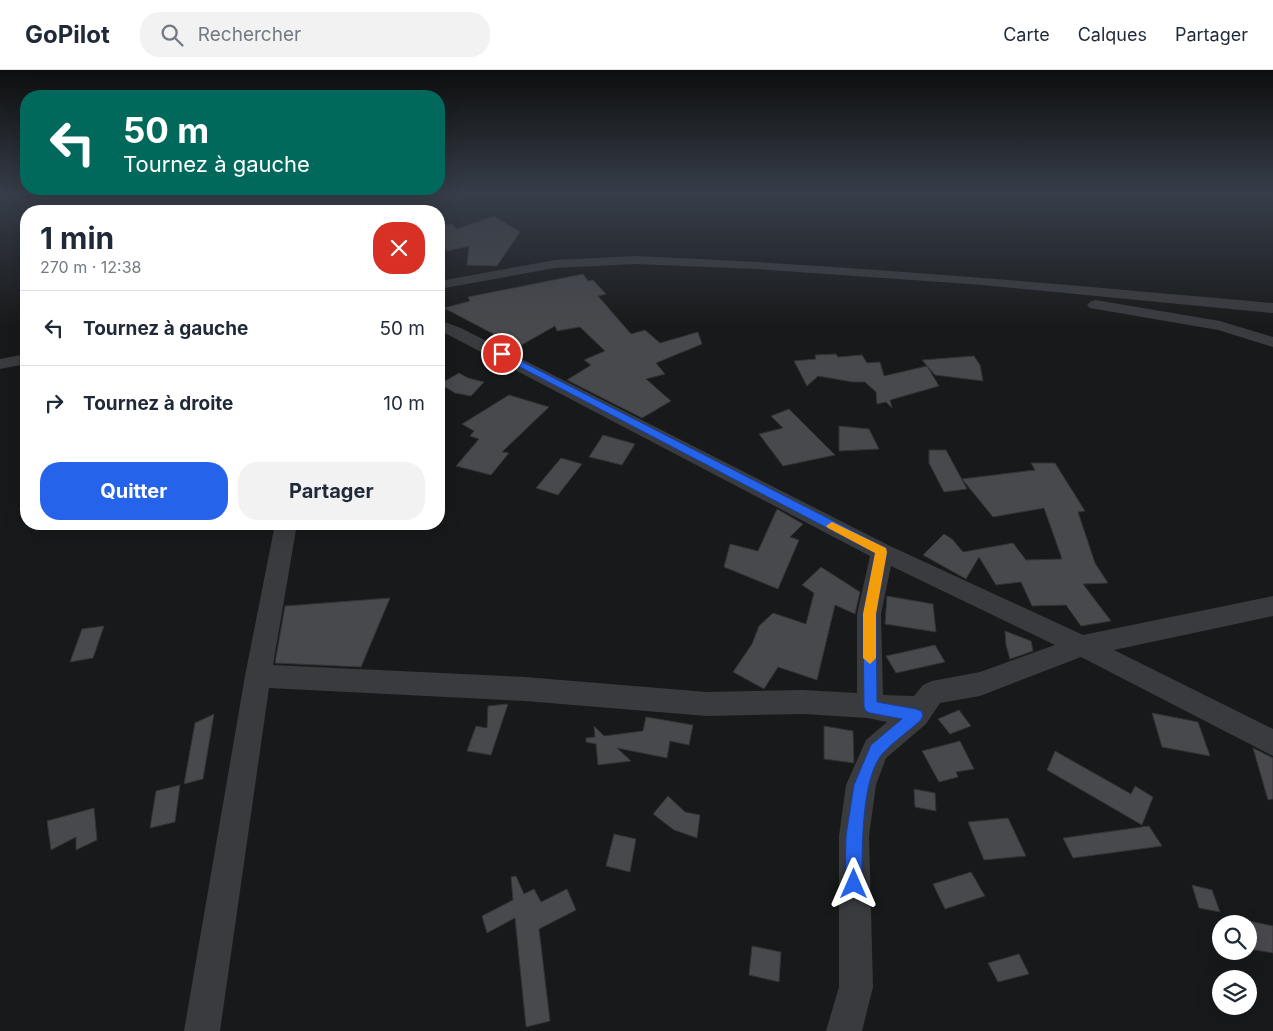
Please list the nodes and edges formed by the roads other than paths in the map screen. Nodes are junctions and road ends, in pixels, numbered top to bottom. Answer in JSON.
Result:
{"nodes":[{"id":1,"x":982,"y":281,"type":"junction"},
{"id":2,"x":445,"y":284,"type":"edge"},
{"id":3,"x":1273,"y":308,"type":"edge"},
{"id":4,"x":445,"y":327,"type":"edge"},
{"id":5,"x":1273,"y":342,"type":"edge"},
{"id":6,"x":20,"y":360,"type":"edge"},
{"id":7,"x":0,"y":364,"type":"edge"},
{"id":8,"x":285,"y":530,"type":"edge"},
{"id":9,"x":882,"y":552,"type":"junction"},
{"id":10,"x":1273,"y":606,"type":"edge"},
{"id":11,"x":1082,"y":646,"type":"junction"},
{"id":12,"x":258,"y":676,"type":"junction"},
{"id":13,"x":870,"y":707,"type":"junction"},
{"id":14,"x":1273,"y":743,"type":"edge"},
{"id":15,"x":202,"y":1031,"type":"edge"},
{"id":16,"x":844,"y":1031,"type":"edge"}],
"edges":[{"from":1,"to":2,"type":"street"},
{"from":1,"to":3,"type":"street"},
{"from":1,"to":5,"type":"street"},
{"from":4,"to":9,"type":"street"},
{"from":6,"to":7,"type":"street"},
{"from":8,"to":12,"type":"street"},
{"from":9,"to":11,"type":"street"},
{"from":9,"to":13,"type":"street"},
{"from":10,"to":11,"type":"street"},
{"from":11,"to":13,"type":"street"},
{"from":11,"to":14,"type":"street"},
{"from":12,"to":13,"type":"street"},
{"from":12,"to":15,"type":"street"},
{"from":13,"to":16,"type":"street"}]}
